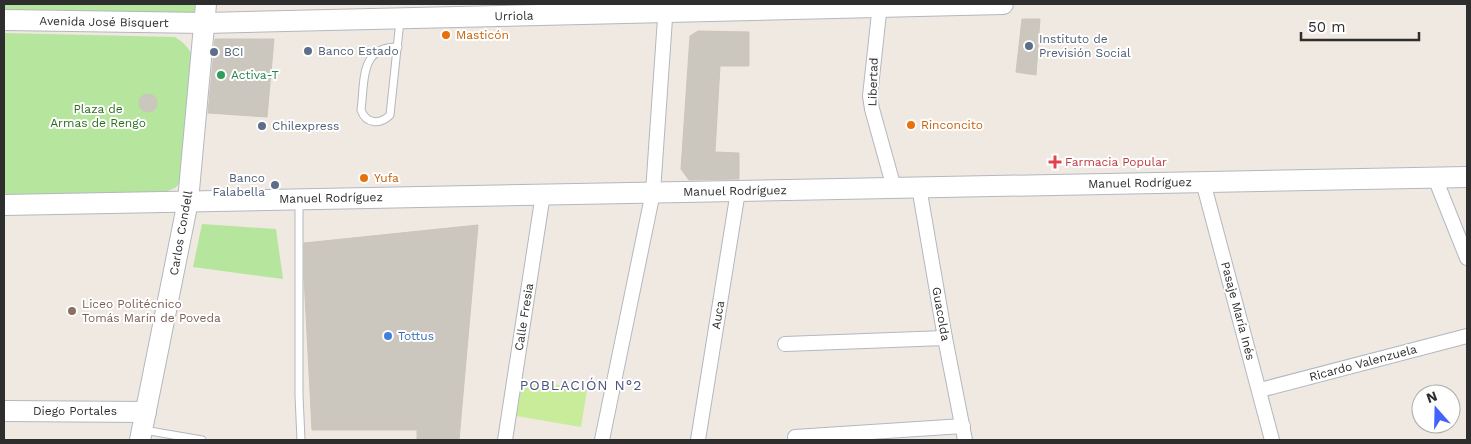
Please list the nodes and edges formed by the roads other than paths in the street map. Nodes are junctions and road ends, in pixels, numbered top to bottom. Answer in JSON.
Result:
{"nodes":[{"id":1,"x":1003,"y":4,"type":"edge"},
{"id":2,"x":880,"y":5,"type":"edge"},
{"id":3,"x":666,"y":8,"type":"edge"},
{"id":4,"x":205,"y":14,"type":"edge"},
{"id":5,"x":400,"y":19,"type":"junction"},
{"id":6,"x":4,"y":20,"type":"edge"},
{"id":7,"x":398,"y":47,"type":"junction"},
{"id":8,"x":1467,"y":177,"type":"edge"},
{"id":9,"x":1435,"y":178,"type":"junction"},
{"id":10,"x":1203,"y":182,"type":"junction"},
{"id":11,"x":919,"y":187,"type":"junction"},
{"id":12,"x":894,"y":188,"type":"junction"},
{"id":13,"x":738,"y":191,"type":"junction"},
{"id":14,"x":653,"y":192,"type":"junction"},
{"id":15,"x":543,"y":194,"type":"junction"},
{"id":16,"x":299,"y":199,"type":"junction"},
{"id":17,"x":188,"y":201,"type":"junction"},
{"id":18,"x":4,"y":205,"type":"edge"},
{"id":19,"x":1467,"y":258,"type":"edge"},
{"id":20,"x":1467,"y":336,"type":"edge"},
{"id":21,"x":945,"y":338,"type":"junction"},
{"id":22,"x":785,"y":344,"type":"dead end"},
{"id":23,"x":1260,"y":390,"type":"junction"},
{"id":24,"x":4,"y":411,"type":"edge"},
{"id":25,"x":143,"y":427,"type":"edge"},
{"id":26,"x":964,"y":433,"type":"edge"},
{"id":27,"x":795,"y":437,"type":"dead end"},
{"id":28,"x":202,"y":440,"type":"edge"},
{"id":29,"x":301,"y":440,"type":"edge"},
{"id":30,"x":505,"y":440,"type":"edge"},
{"id":31,"x":602,"y":440,"type":"edge"},
{"id":32,"x":698,"y":440,"type":"edge"},
{"id":33,"x":1272,"y":440,"type":"edge"}],
"edges":[{"from":1,"to":2,"type":"main road","name":"Urriola"},
{"from":2,"to":3,"type":"main road","name":"Urriola"},
{"from":2,"to":12,"type":"street","name":"Libertad"},
{"from":3,"to":5,"type":"main road","name":"Urriola"},
{"from":3,"to":14,"type":"street"},
{"from":4,"to":5,"type":"main road","name":"Urriola"},
{"from":4,"to":6,"type":"main road","name":"Avenida José Bisquert"},
{"from":4,"to":17,"type":"main road","name":"Carlos Condell"},
{"from":5,"to":7,"type":"lane"},
{"from":7,"to":7,"type":"lane"},
{"from":8,"to":9,"type":"main road","name":"Manuel Rodríguez"},
{"from":9,"to":10,"type":"main road","name":"Manuel Rodríguez"},
{"from":9,"to":19,"type":"street"},
{"from":10,"to":11,"type":"main road","name":"Manuel Rodríguez"},
{"from":10,"to":23,"type":"street","name":"Pasaje María Inés"},
{"from":11,"to":12,"type":"main road","name":"Manuel Rodríguez"},
{"from":11,"to":21,"type":"street","name":"Guacolda"},
{"from":12,"to":13,"type":"main road","name":"Manuel Rodríguez"},
{"from":13,"to":14,"type":"main road","name":"Manuel Rodríguez"},
{"from":13,"to":32,"type":"street","name":"Auca"},
{"from":14,"to":15,"type":"main road","name":"Manuel Rodríguez"},
{"from":14,"to":31,"type":"street"},
{"from":15,"to":16,"type":"main road","name":"Manuel Rodríguez"},
{"from":15,"to":30,"type":"street","name":"Calle Fresia"},
{"from":16,"to":17,"type":"main road","name":"Manuel Rodríguez"},
{"from":16,"to":29,"type":"lane"},
{"from":17,"to":18,"type":"main road","name":"Manuel Rodríguez"},
{"from":17,"to":25,"type":"main road","name":"Carlos Condell"},
{"from":20,"to":23,"type":"street","name":"Ricardo Valenzuela"},
{"from":21,"to":22,"type":"street"},
{"from":21,"to":26,"type":"street","name":"Guacolda"},
{"from":23,"to":33,"type":"street","name":"Pasaje María Inés"},
{"from":24,"to":25,"type":"main road","name":"Diego Portales"},
{"from":25,"to":28,"type":"lane"},
{"from":26,"to":27,"type":"street"}]}
